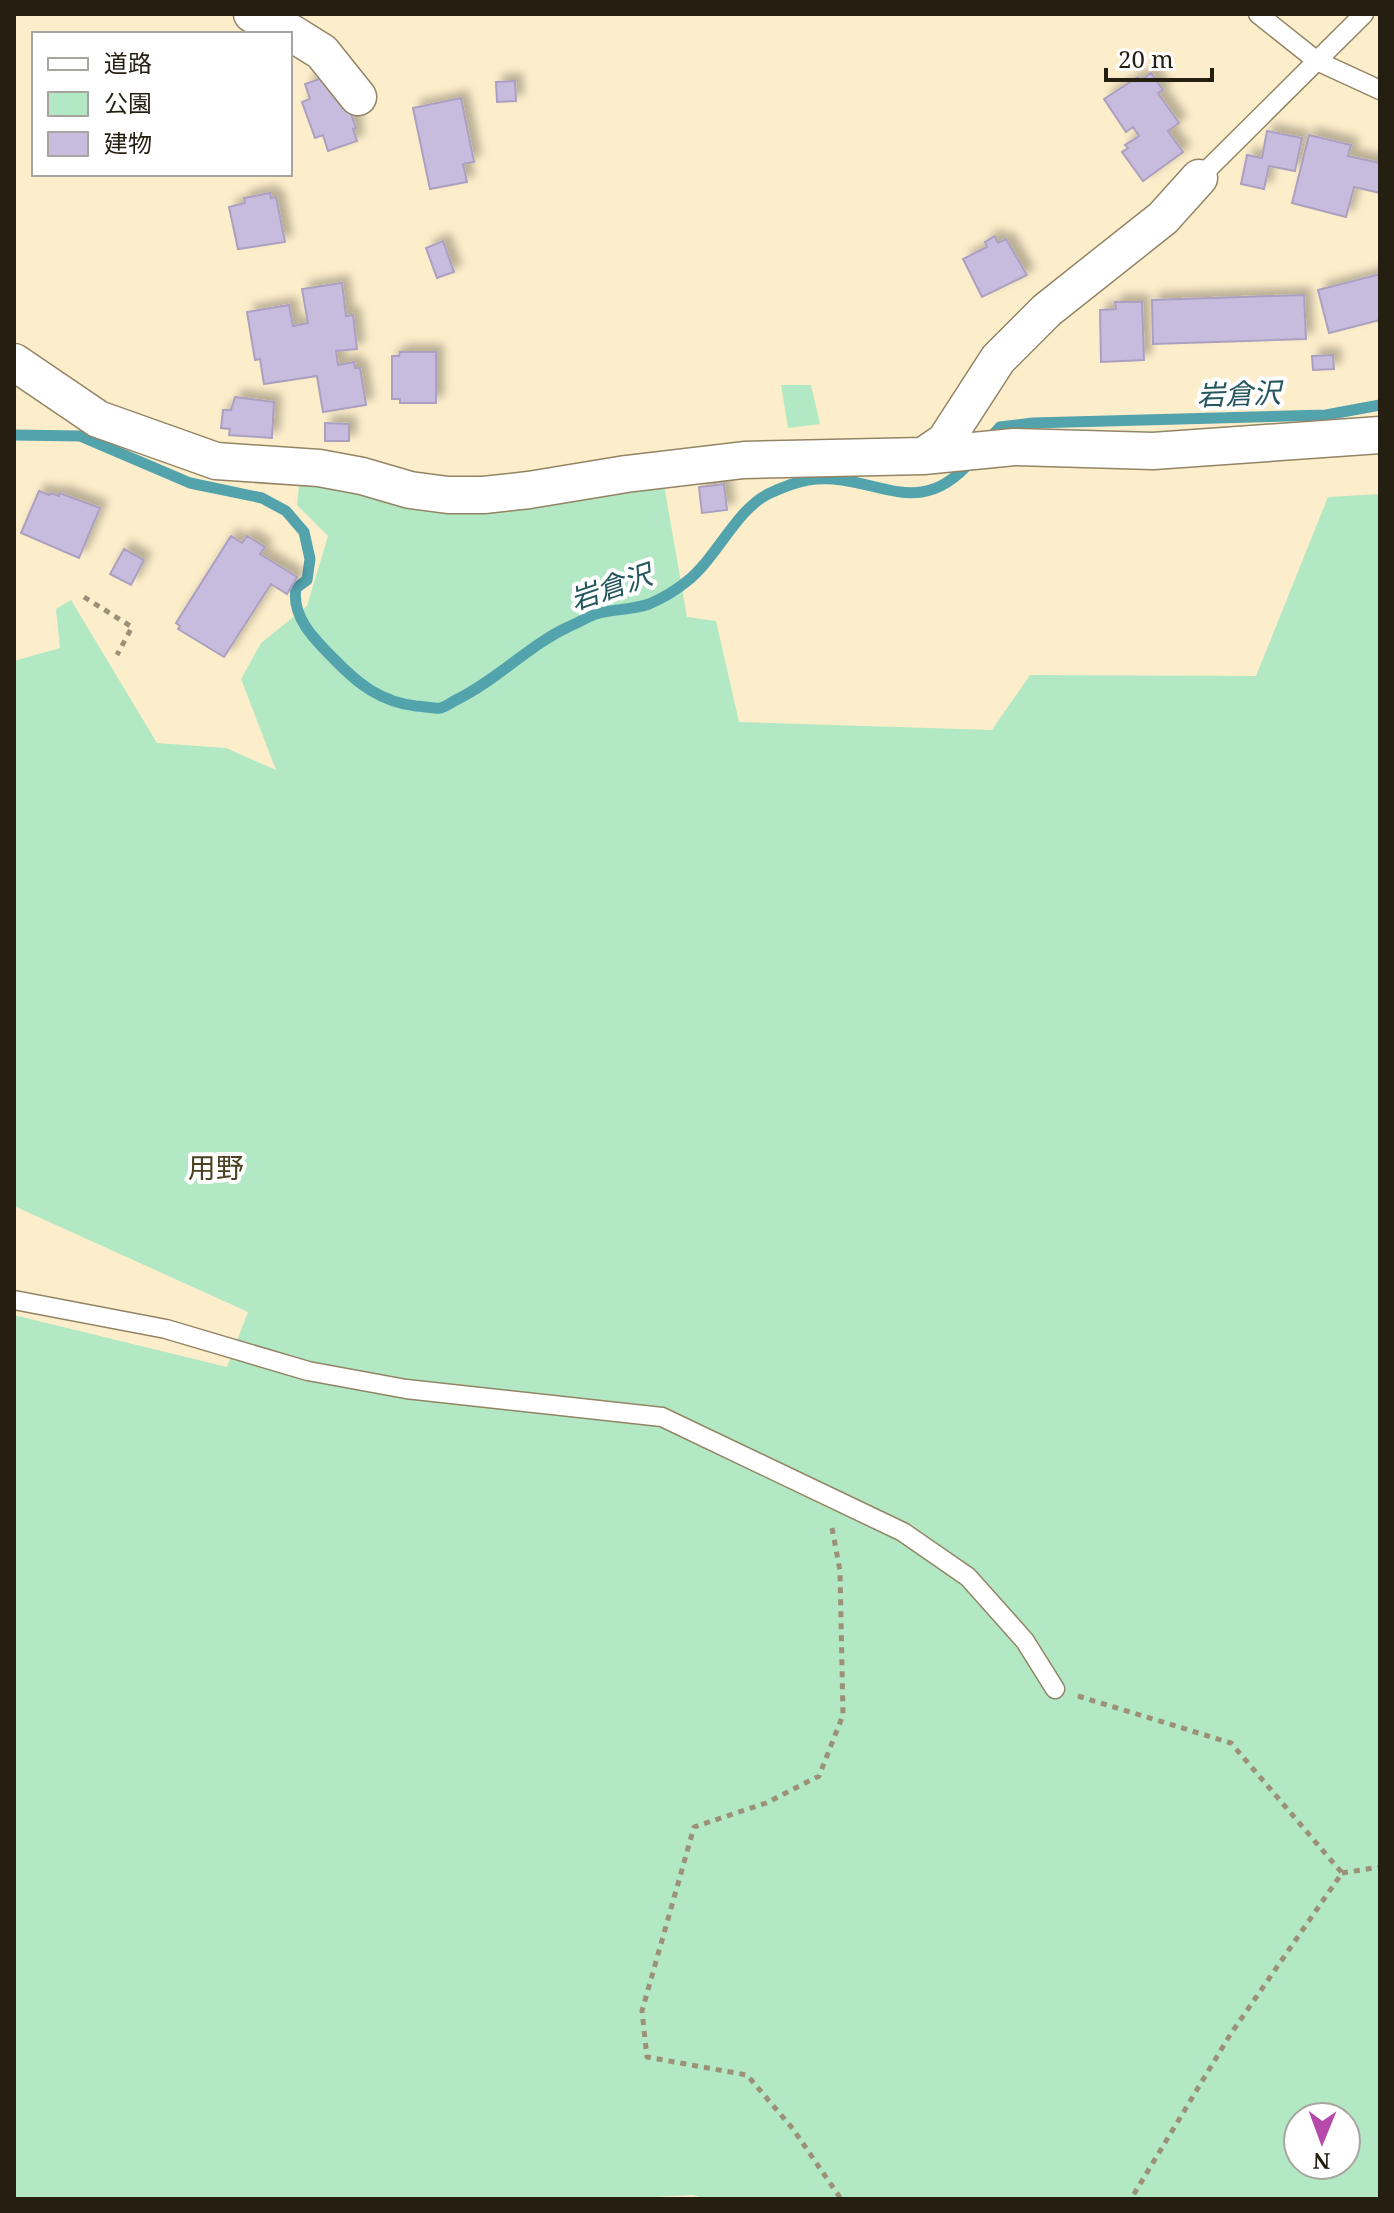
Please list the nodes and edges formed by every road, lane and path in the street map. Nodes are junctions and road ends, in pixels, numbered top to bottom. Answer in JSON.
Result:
{"nodes":[{"id":1,"x":252,"y":14,"type":"edge"},
{"id":2,"x":1258,"y":14,"type":"edge"},
{"id":3,"x":1364,"y":14,"type":"edge"},
{"id":4,"x":290,"y":32,"type":"edge"},
{"id":5,"x":292,"y":33,"type":"edge"},
{"id":6,"x":1317,"y":61,"type":"junction"},
{"id":7,"x":1380,"y":90,"type":"edge"},
{"id":8,"x":358,"y":97,"type":"dead end"},
{"id":9,"x":1199,"y":178,"type":"joint"},
{"id":10,"x":14,"y":362,"type":"edge"},
{"id":11,"x":1380,"y":435,"type":"edge"},
{"id":12,"x":939,"y":454,"type":"junction"},
{"id":13,"x":84,"y":597,"type":"dead end"},
{"id":14,"x":117,"y":655,"type":"dead end"},
{"id":15,"x":14,"y":1300,"type":"edge"},
{"id":16,"x":826,"y":1495,"type":"junction"},
{"id":17,"x":1055,"y":1689,"type":"joint"},
{"id":18,"x":1380,"y":1867,"type":"edge"},
{"id":19,"x":1342,"y":1873,"type":"junction"},
{"id":20,"x":841,"y":2199,"type":"edge"},
{"id":21,"x":1131,"y":2199,"type":"edge"}],
"edges":[{"from":1,"to":4,"type":"street"},
{"from":2,"to":6,"type":"lane"},
{"from":3,"to":6,"type":"lane"},
{"from":5,"to":8,"type":"street"},
{"from":6,"to":7,"type":"lane"},
{"from":6,"to":9,"type":"lane"},
{"from":9,"to":12,"type":"street"},
{"from":10,"to":12,"type":"street"},
{"from":11,"to":12,"type":"street"},
{"from":13,"to":14,"type":"path"},
{"from":15,"to":16,"type":"lane"},
{"from":16,"to":17,"type":"lane"},
{"from":16,"to":20,"type":"path"},
{"from":17,"to":19,"type":"path"},
{"from":18,"to":19,"type":"path"},
{"from":19,"to":21,"type":"path"}]}
